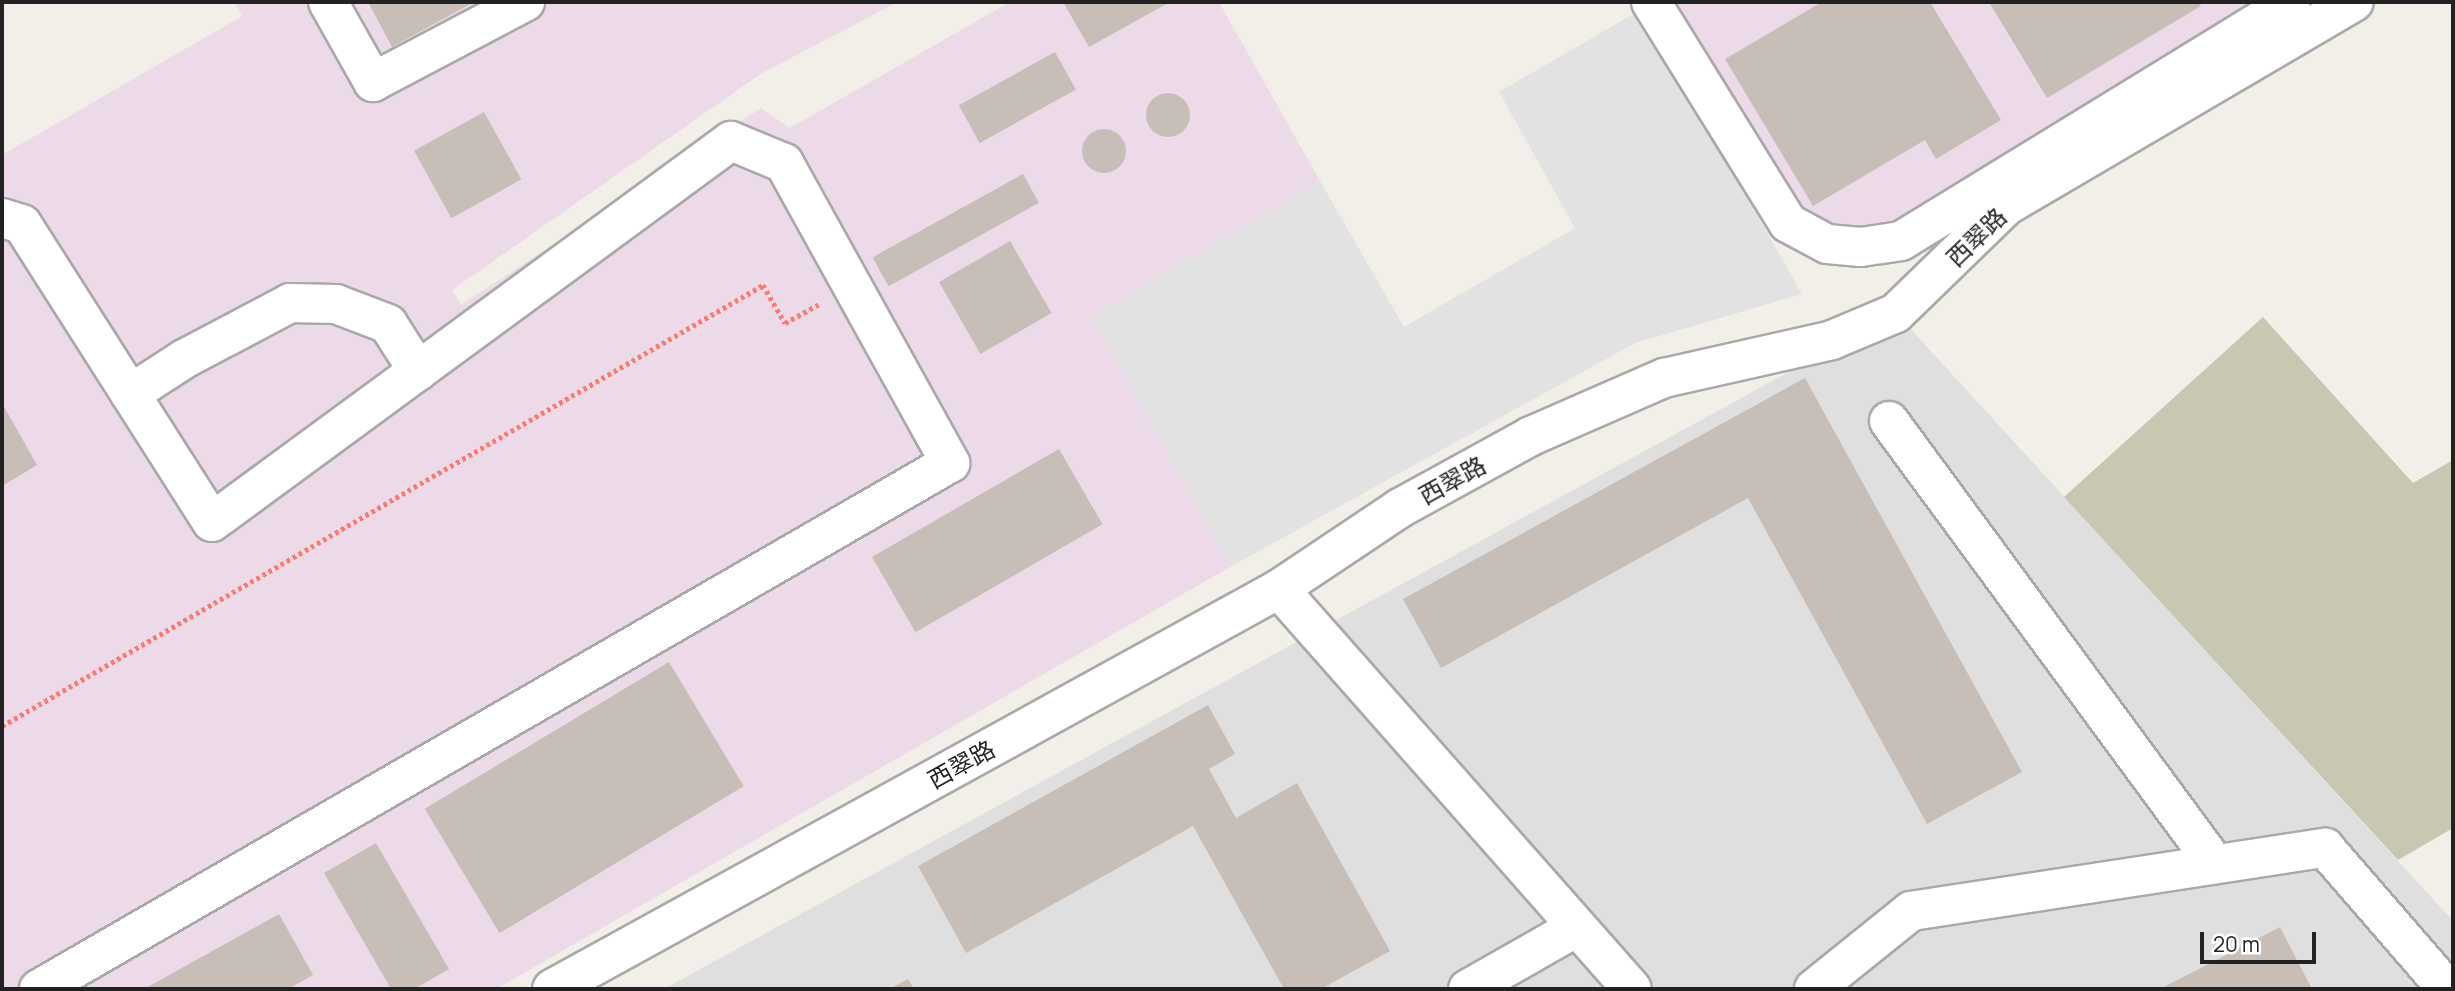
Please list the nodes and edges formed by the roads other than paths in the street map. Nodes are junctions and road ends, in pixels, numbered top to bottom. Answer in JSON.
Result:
{"nodes":[{"id":1,"x":328,"y":2,"type":"edge"},
{"id":2,"x":525,"y":2,"type":"edge"},
{"id":3,"x":1651,"y":2,"type":"edge"},
{"id":4,"x":2291,"y":2,"type":"edge"},
{"id":5,"x":2354,"y":2,"type":"edge"},
{"id":6,"x":2,"y":218,"type":"edge"},
{"id":7,"x":418,"y":371,"type":"junction"},
{"id":8,"x":130,"y":394,"type":"junction"},
{"id":9,"x":1889,"y":421,"type":"dead end"},
{"id":10,"x":1279,"y":589,"type":"junction"},
{"id":11,"x":2215,"y":864,"type":"junction"},
{"id":12,"x":1577,"y":928,"type":"junction"},
{"id":13,"x":39,"y":989,"type":"edge"},
{"id":14,"x":552,"y":989,"type":"edge"},
{"id":15,"x":1468,"y":989,"type":"edge"},
{"id":16,"x":1632,"y":989,"type":"edge"},
{"id":17,"x":1814,"y":989,"type":"edge"},
{"id":18,"x":2447,"y":989,"type":"edge"}],
"edges":[{"from":1,"to":2,"type":"street"},
{"from":3,"to":4,"type":"street"},
{"from":5,"to":10,"type":"street","name":"西翠路"},
{"from":6,"to":8,"type":"street"},
{"from":7,"to":8,"type":"street"},
{"from":7,"to":8,"type":"street"},
{"from":7,"to":13,"type":"street"},
{"from":9,"to":11,"type":"street"},
{"from":10,"to":12,"type":"street"},
{"from":10,"to":14,"type":"street","name":"西翠路"},
{"from":11,"to":17,"type":"street"},
{"from":11,"to":18,"type":"street"},
{"from":12,"to":15,"type":"street"},
{"from":12,"to":16,"type":"street"}]}
